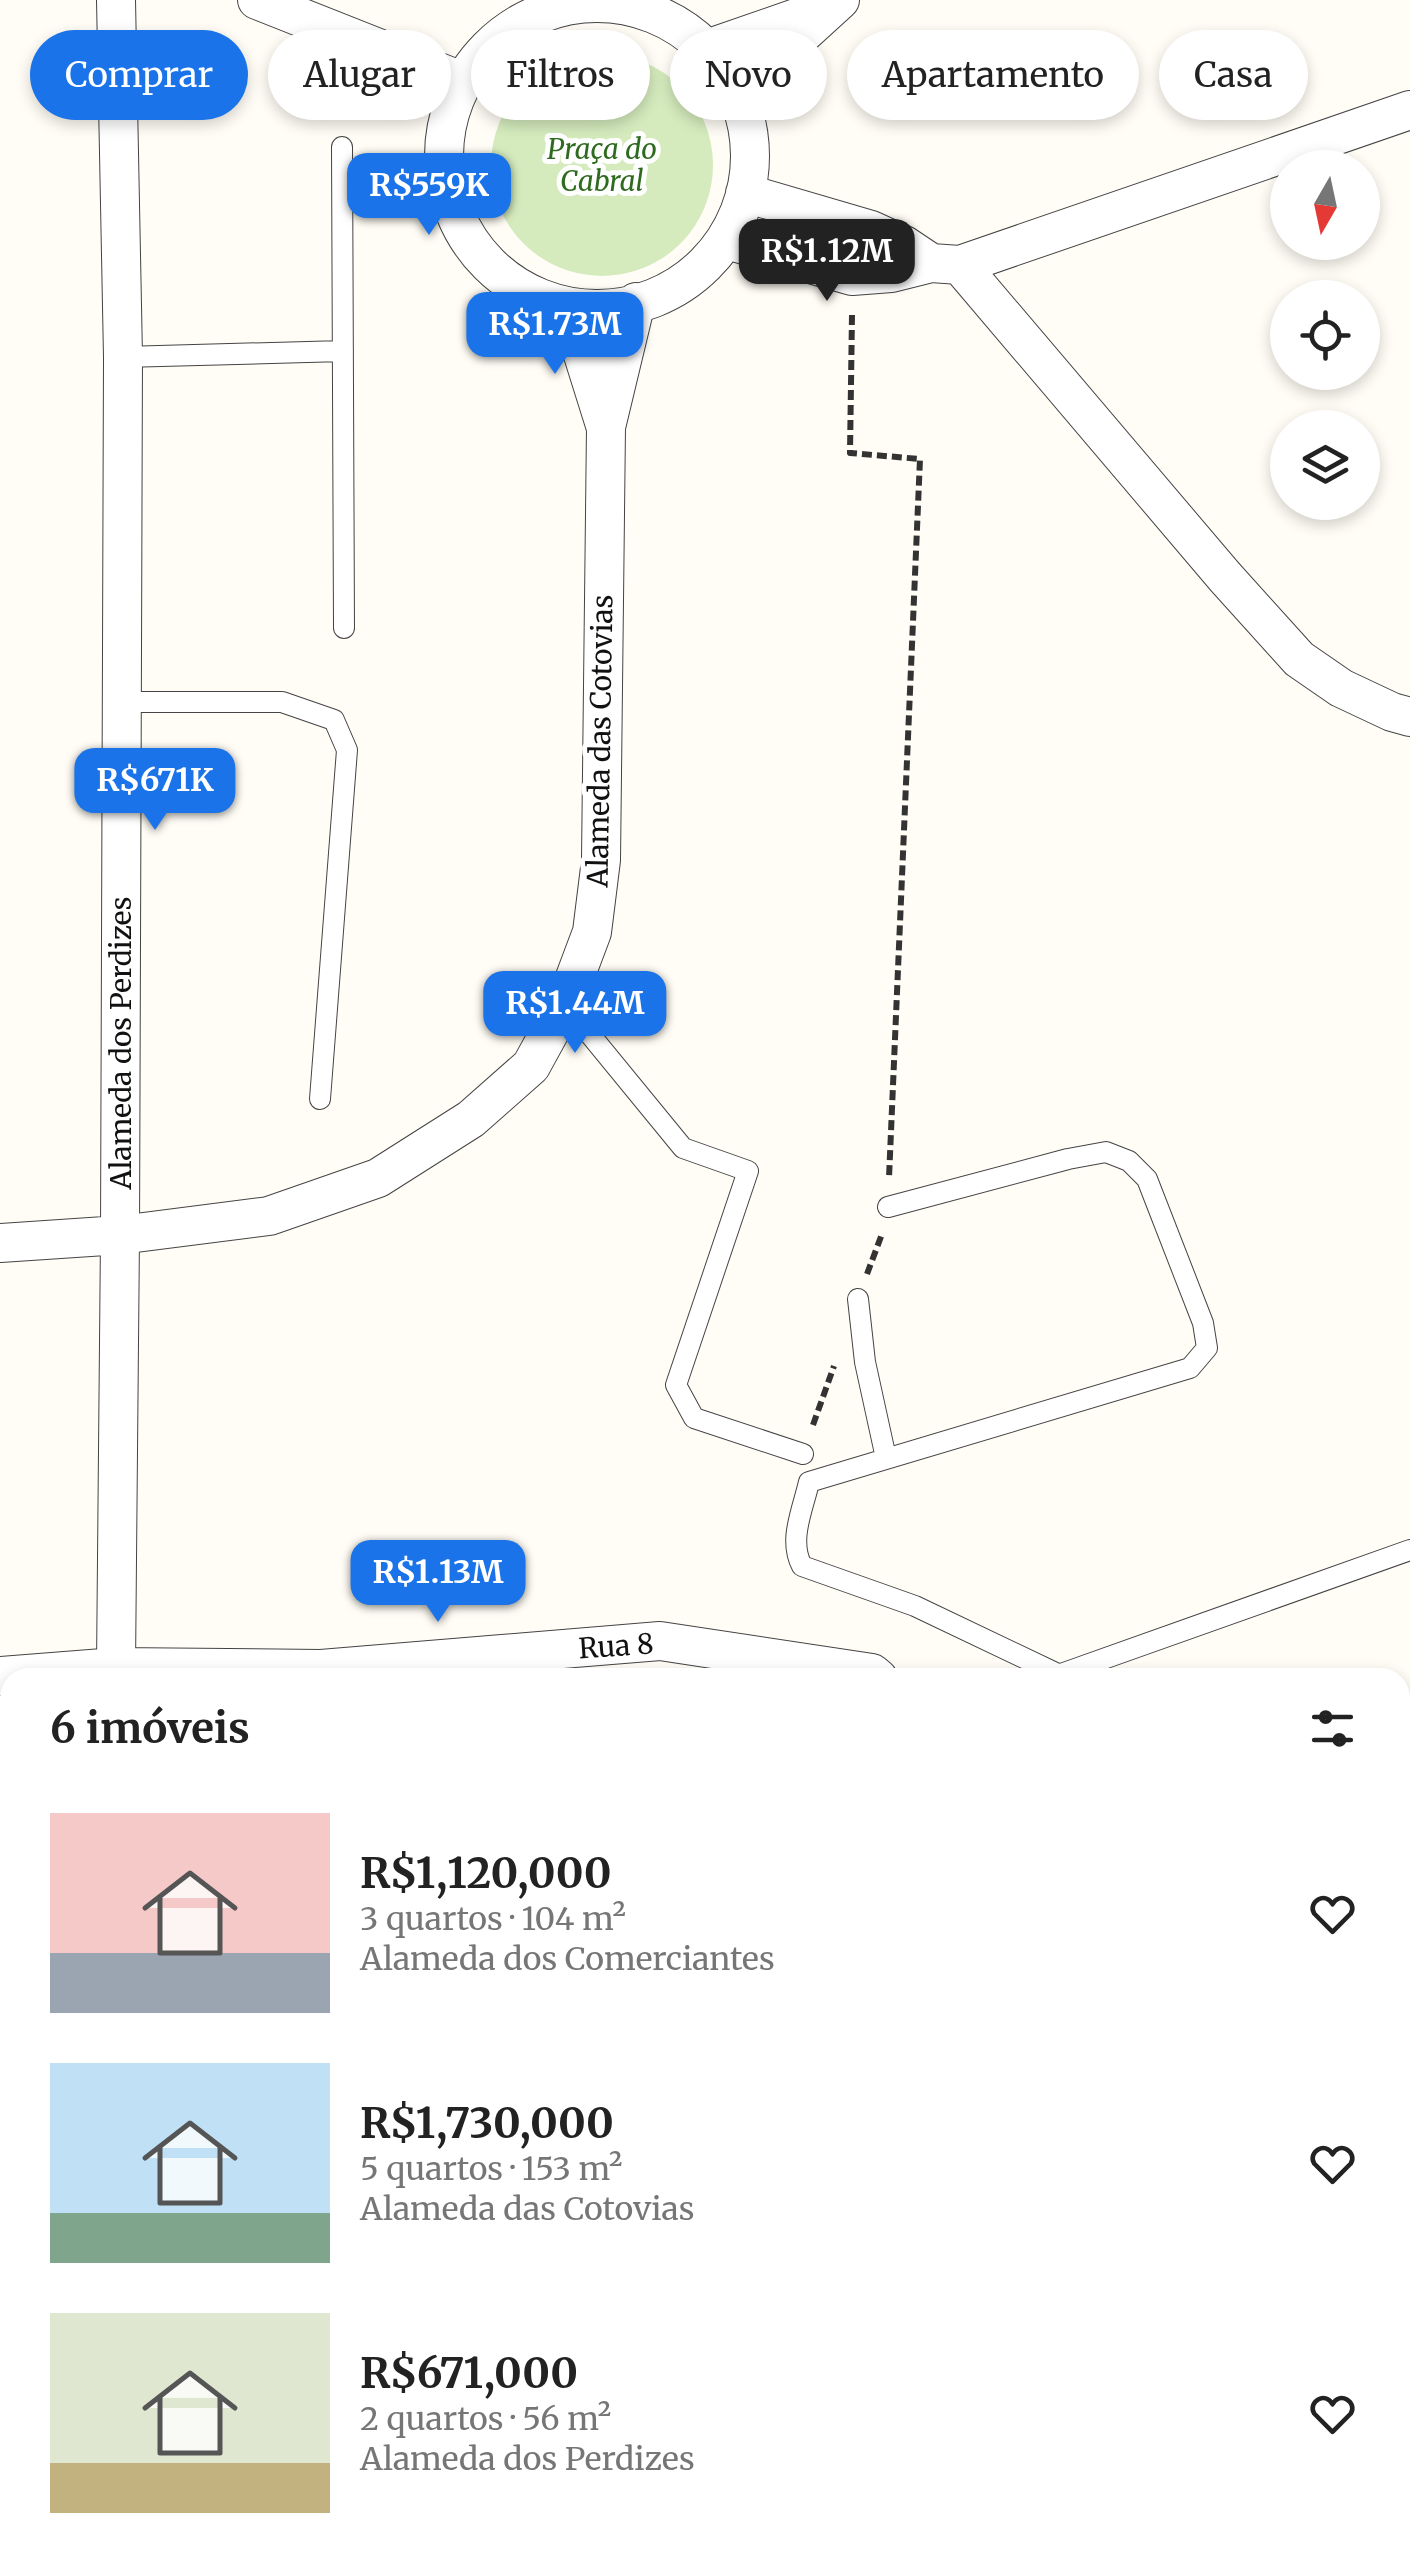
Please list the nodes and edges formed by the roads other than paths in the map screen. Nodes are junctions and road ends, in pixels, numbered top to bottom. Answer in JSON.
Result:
{"nodes":[{"id":1,"x":116,"y":0,"type":"edge"},
{"id":2,"x":257,"y":0,"type":"edge"},
{"id":3,"x":835,"y":3,"type":"edge"},
{"id":4,"x":568,"y":4,"type":"edge"},
{"id":5,"x":634,"y":4,"type":"edge"},
{"id":6,"x":302,"y":10,"type":"edge"},
{"id":7,"x":682,"y":30,"type":"edge"},
{"id":8,"x":760,"y":30,"type":"edge"},
{"id":9,"x":806,"y":30,"type":"edge"},
{"id":10,"x":459,"y":80,"type":"junction"},
{"id":11,"x":1410,"y":110,"type":"edge"},
{"id":12,"x":746,"y":120,"type":"edge"},
{"id":13,"x":342,"y":147,"type":"dead end"},
{"id":14,"x":745,"y":193,"type":"junction"},
{"id":15,"x":727,"y":240,"type":"junction"},
{"id":16,"x":945,"y":264,"type":"junction"},
{"id":17,"x":636,"y":302,"type":"junction"},
{"id":18,"x":568,"y":306,"type":"junction"},
{"id":19,"x":343,"y":351,"type":"junction"},
{"id":20,"x":123,"y":357,"type":"junction"},
{"id":21,"x":606,"y":427,"type":"junction"},
{"id":22,"x":344,"y":628,"type":"dead end"},
{"id":23,"x":122,"y":702,"type":"junction"},
{"id":24,"x":1410,"y":717,"type":"edge"},
{"id":25,"x":565,"y":1004,"type":"junction"},
{"id":26,"x":320,"y":1099,"type":"dead end"},
{"id":27,"x":888,"y":1207,"type":"road end"},
{"id":28,"x":120,"y":1235,"type":"junction"},
{"id":29,"x":0,"y":1243,"type":"edge"},
{"id":30,"x":858,"y":1299,"type":"dead end"},
{"id":31,"x":803,"y":1454,"type":"dead end"},
{"id":32,"x":886,"y":1458,"type":"junction"},
{"id":33,"x":1410,"y":1550,"type":"edge"},
{"id":34,"x":112,"y":1668,"type":"edge"},
{"id":35,"x":321,"y":1668,"type":"edge"},
{"id":36,"x":831,"y":1668,"type":"edge"},
{"id":37,"x":1046,"y":1668,"type":"edge"},
{"id":38,"x":1085,"y":1668,"type":"edge"}],
"edges":[{"from":1,"to":20,"type":"street","name":"Alameda dos Perdizes"},
{"from":2,"to":6,"type":"street"},
{"from":3,"to":8,"type":"street"},
{"from":3,"to":9,"type":"street"},
{"from":4,"to":5,"type":"street"},
{"from":4,"to":10,"type":"street"},
{"from":5,"to":7,"type":"street"},
{"from":6,"to":10,"type":"street"},
{"from":10,"to":18,"type":"street"},
{"from":11,"to":16,"type":"street"},
{"from":12,"to":14,"type":"street"},
{"from":13,"to":19,"type":"lane"},
{"from":14,"to":15,"type":"street"},
{"from":14,"to":16,"type":"street"},
{"from":15,"to":16,"type":"street"},
{"from":15,"to":17,"type":"street"},
{"from":16,"to":24,"type":"street"},
{"from":17,"to":18,"type":"street"},
{"from":17,"to":21,"type":"street","name":"Alameda das Cotovias"},
{"from":18,"to":21,"type":"street","name":"Alameda das Cotovias"},
{"from":19,"to":20,"type":"lane"},
{"from":19,"to":22,"type":"lane"},
{"from":20,"to":23,"type":"street","name":"Alameda dos Perdizes"},
{"from":21,"to":25,"type":"street","name":"Alameda das Cotovias"},
{"from":23,"to":26,"type":"lane"},
{"from":23,"to":28,"type":"street","name":"Alameda dos Perdizes"},
{"from":25,"to":28,"type":"street","name":"Alameda das Cotovias"},
{"from":25,"to":31,"type":"lane"},
{"from":27,"to":32,"type":"lane"},
{"from":28,"to":29,"type":"street","name":"Alameda das Cotovias"},
{"from":28,"to":34,"type":"street","name":"Alameda dos Perdizes"},
{"from":30,"to":32,"type":"lane"},
{"from":32,"to":37,"type":"lane"},
{"from":33,"to":38,"type":"lane"},
{"from":35,"to":36,"type":"street","name":"Rua 8"}]}
